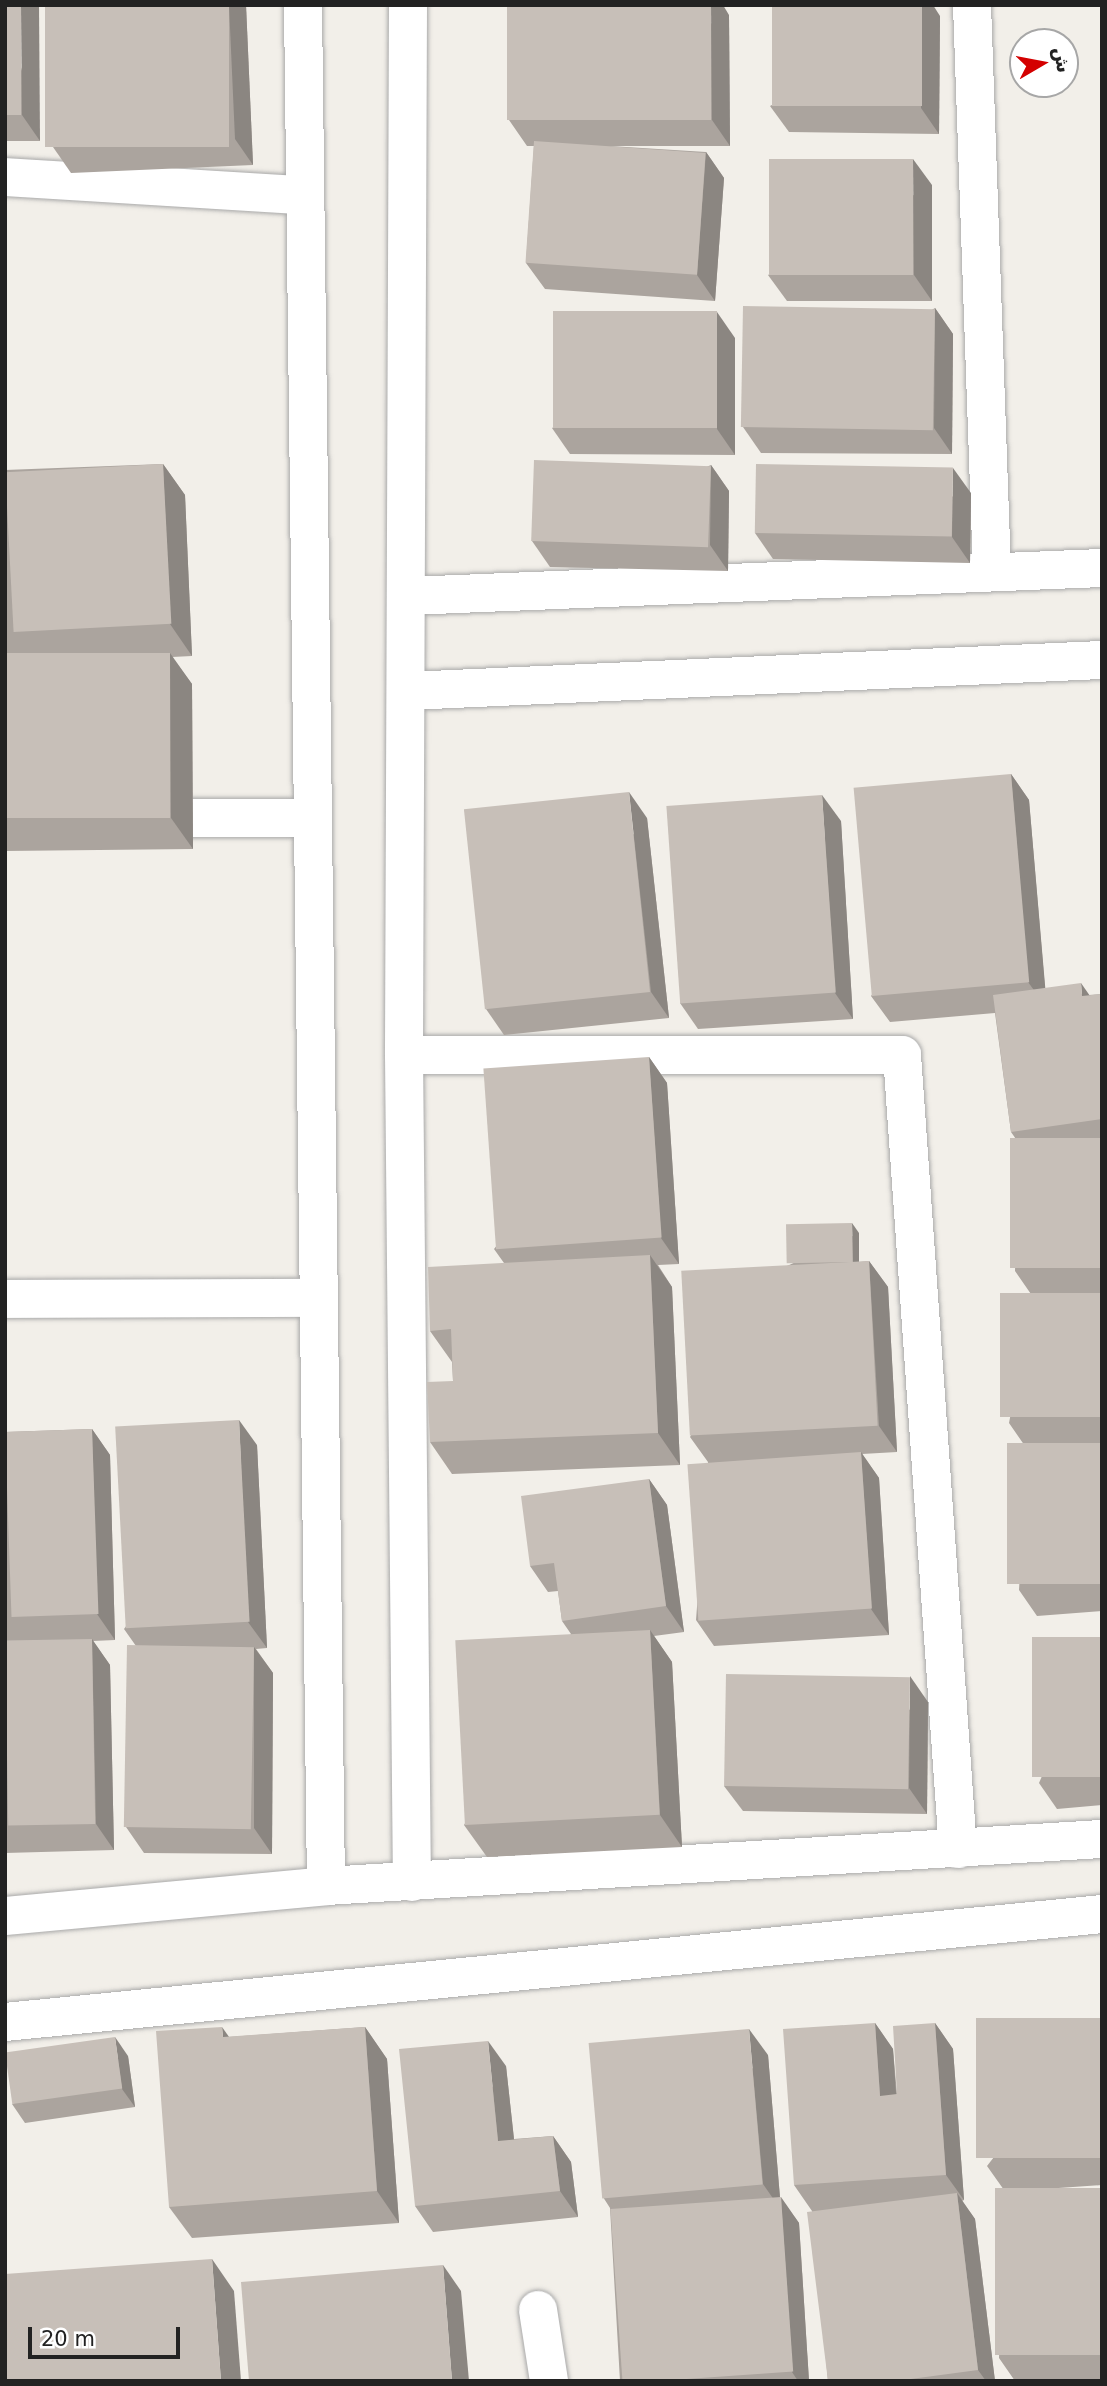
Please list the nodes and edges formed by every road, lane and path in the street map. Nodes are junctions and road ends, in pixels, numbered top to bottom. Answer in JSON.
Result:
{"nodes":[{"id":1,"x":303,"y":5,"type":"edge"},
{"id":2,"x":408,"y":5,"type":"edge"},
{"id":3,"x":972,"y":5,"type":"edge"},
{"id":4,"x":5,"y":177,"type":"edge"},
{"id":5,"x":303,"y":195,"type":"junction"},
{"id":6,"x":1102,"y":568,"type":"edge"},
{"id":7,"x":992,"y":572,"type":"junction"},
{"id":8,"x":408,"y":596,"type":"junction"},
{"id":9,"x":1102,"y":660,"type":"edge"},
{"id":10,"x":408,"y":691,"type":"junction"},
{"id":11,"x":103,"y":817,"type":"edge"},
{"id":12,"x":313,"y":818,"type":"junction"},
{"id":13,"x":404,"y":1055,"type":"junction"},
{"id":14,"x":317,"y":1298,"type":"junction"},
{"id":15,"x":5,"y":1299,"type":"edge"},
{"id":16,"x":1102,"y":1839,"type":"edge"},
{"id":17,"x":958,"y":1849,"type":"junction"},
{"id":18,"x":412,"y":1882,"type":"junction"},
{"id":19,"x":326,"y":1886,"type":"junction"},
{"id":20,"x":1102,"y":1914,"type":"edge"},
{"id":21,"x":5,"y":1916,"type":"edge"},
{"id":22,"x":5,"y":2022,"type":"edge"},
{"id":23,"x":538,"y":2310,"type":"dead end"},
{"id":24,"x":549,"y":2381,"type":"edge"}],
"edges":[{"from":1,"to":5,"type":"street"},
{"from":2,"to":8,"type":"street"},
{"from":3,"to":7,"type":"street"},
{"from":4,"to":5,"type":"street"},
{"from":5,"to":12,"type":"street"},
{"from":6,"to":7,"type":"street"},
{"from":7,"to":8,"type":"street"},
{"from":8,"to":10,"type":"street"},
{"from":9,"to":10,"type":"street"},
{"from":10,"to":13,"type":"street"},
{"from":11,"to":12,"type":"street"},
{"from":12,"to":14,"type":"street"},
{"from":13,"to":17,"type":"street"},
{"from":13,"to":18,"type":"street"},
{"from":14,"to":15,"type":"street"},
{"from":14,"to":19,"type":"street"},
{"from":16,"to":17,"type":"street"},
{"from":17,"to":18,"type":"street"},
{"from":18,"to":19,"type":"street"},
{"from":19,"to":21,"type":"street"},
{"from":20,"to":22,"type":"street"},
{"from":23,"to":24,"type":"street"}]}
